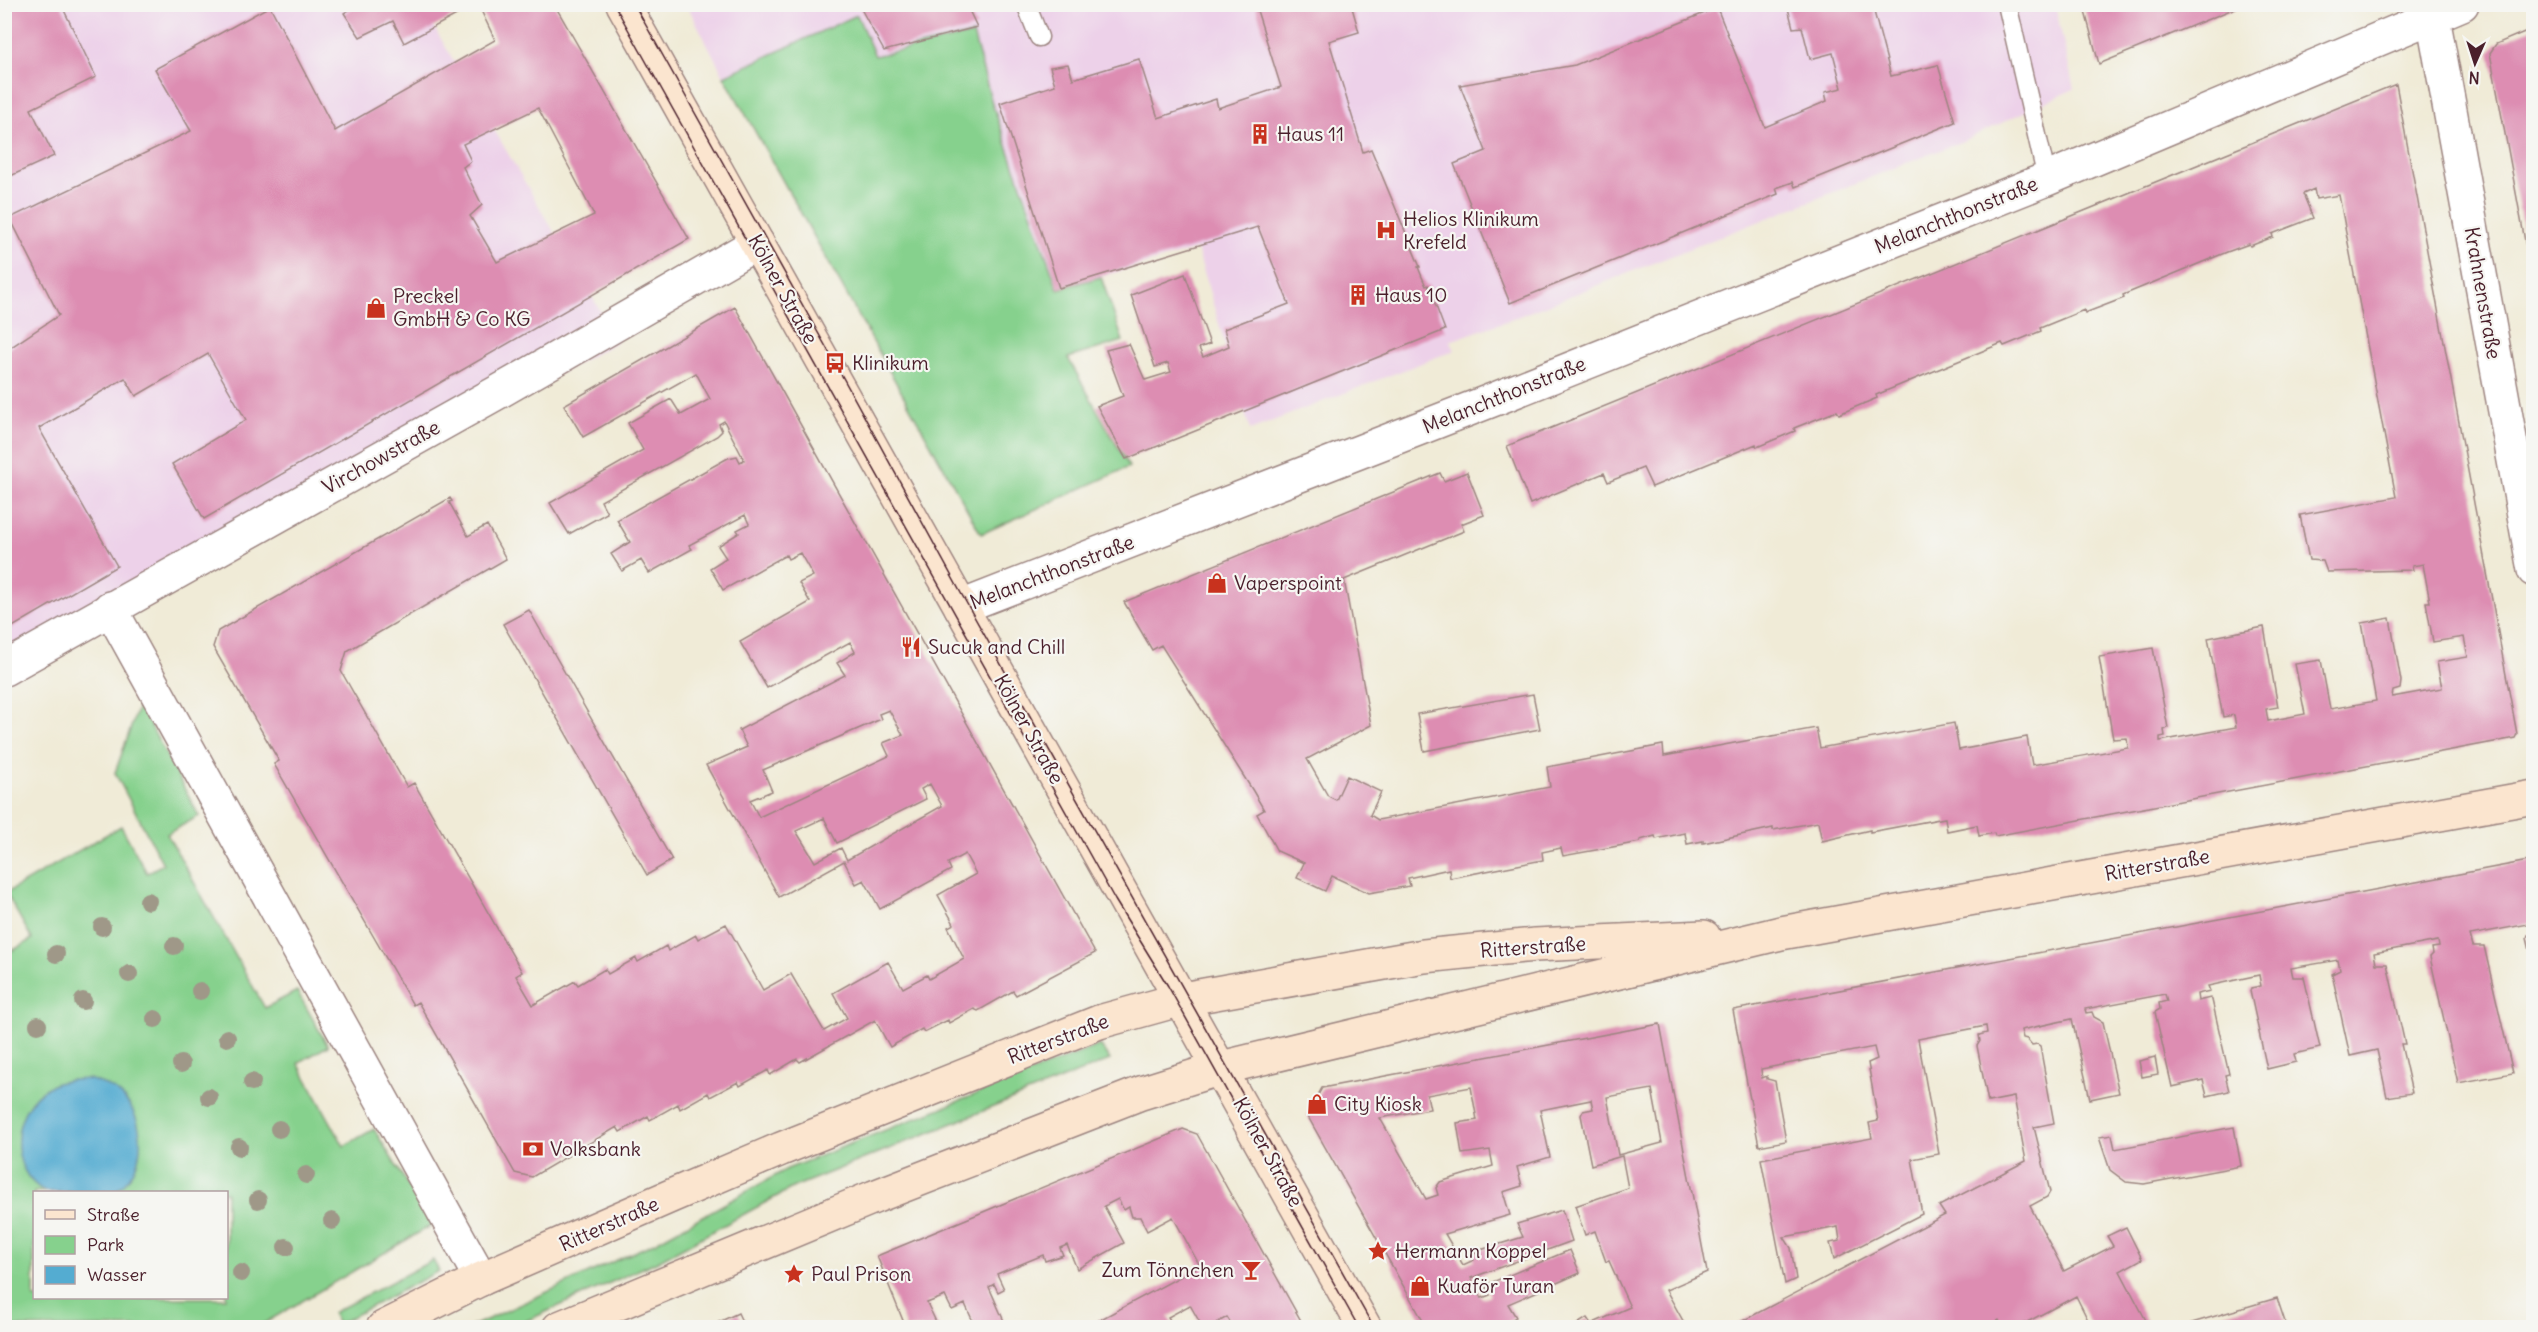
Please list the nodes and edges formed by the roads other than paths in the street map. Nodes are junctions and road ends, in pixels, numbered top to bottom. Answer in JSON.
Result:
{"nodes":[{"id":1,"x":623,"y":4,"type":"edge"},
{"id":2,"x":1026,"y":4,"type":"edge"},
{"id":3,"x":2007,"y":4,"type":"edge"},
{"id":4,"x":2447,"y":11,"type":"edge"},
{"id":5,"x":1039,"y":37,"type":"dead end"},
{"id":6,"x":2047,"y":179,"type":"junction"},
{"id":7,"x":757,"y":243,"type":"junction"},
{"id":8,"x":2534,"y":570,"type":"edge"},
{"id":9,"x":961,"y":607,"type":"junction"},
{"id":10,"x":110,"y":608,"type":"junction"},
{"id":11,"x":4,"y":669,"type":"edge"},
{"id":12,"x":2534,"y":797,"type":"edge"},
{"id":13,"x":1781,"y":933,"type":"junction"},
{"id":14,"x":1182,"y":999,"type":"junction"},
{"id":15,"x":1221,"y":1068,"type":"junction"},
{"id":16,"x":481,"y":1279,"type":"junction"},
{"id":17,"x":383,"y":1328,"type":"edge"},
{"id":18,"x":559,"y":1328,"type":"edge"},
{"id":19,"x":1365,"y":1328,"type":"edge"}],
"edges":[{"from":1,"to":7,"type":"main road","name":"Kölner Straße"},
{"from":2,"to":5,"type":"lane"},
{"from":3,"to":6,"type":"lane","name":"Melanchthonstraße"},
{"from":4,"to":6,"type":"street","name":"Melanchthonstraße"},
{"from":4,"to":8,"type":"street","name":"Krahnenstraße"},
{"from":6,"to":9,"type":"street","name":"Melanchthonstraße"},
{"from":7,"to":9,"type":"main road","name":"Kölner Straße"},
{"from":7,"to":10,"type":"street","name":"Virchowstraße"},
{"from":9,"to":14,"type":"main road","name":"Kölner Straße"},
{"from":10,"to":11,"type":"street","name":"Virchowstraße"},
{"from":10,"to":16,"type":"street"},
{"from":12,"to":13,"type":"main road","name":"Ritterstraße"},
{"from":13,"to":14,"type":"main road","name":"Ritterstraße"},
{"from":13,"to":15,"type":"main road","name":"Ritterstraße"},
{"from":14,"to":15,"type":"main road","name":"Kölner Straße"},
{"from":14,"to":16,"type":"main road","name":"Ritterstraße"},
{"from":15,"to":18,"type":"main road","name":"Ritterstraße"},
{"from":15,"to":19,"type":"main road","name":"Kölner Straße"},
{"from":16,"to":17,"type":"main road","name":"Ritterstraße"}]}
